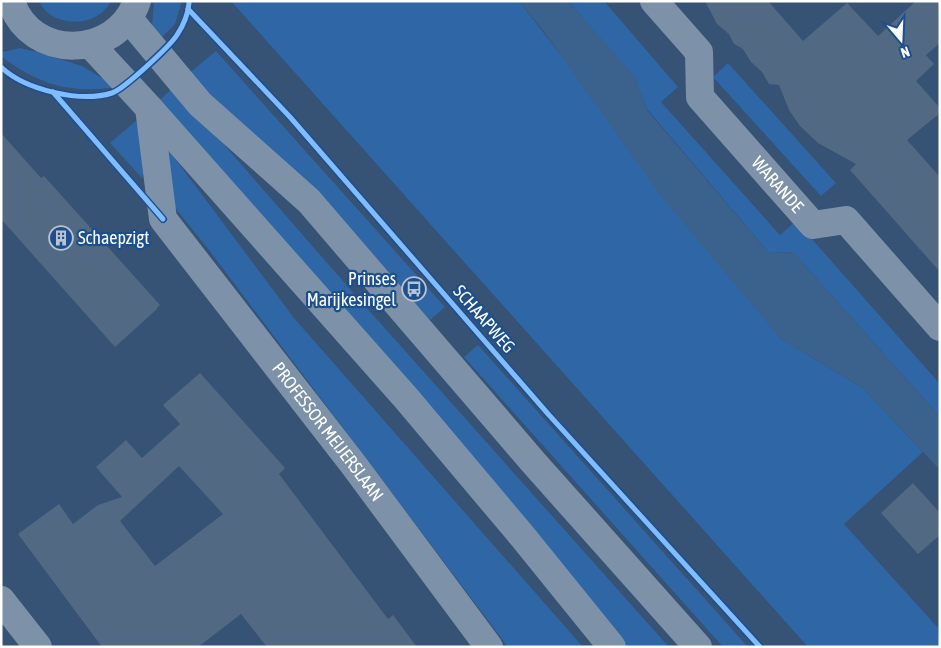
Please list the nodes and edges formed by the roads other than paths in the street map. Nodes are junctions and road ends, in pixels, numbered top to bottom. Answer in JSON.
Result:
{"nodes":[{"id":1,"x":654,"y":1,"type":"edge"},
{"id":2,"x":133,"y":10,"type":"edge"},
{"id":3,"x":10,"y":15,"type":"edge"},
{"id":4,"x":90,"y":44,"type":"junction"},
{"id":5,"x":149,"y":108,"type":"junction"},
{"id":6,"x":940,"y":326,"type":"edge"},
{"id":7,"x":1,"y":600,"type":"edge"},
{"id":8,"x":38,"y":647,"type":"edge"},
{"id":9,"x":489,"y":647,"type":"edge"},
{"id":10,"x":612,"y":647,"type":"edge"},
{"id":11,"x":698,"y":647,"type":"edge"}],
"edges":[{"from":1,"to":6,"type":"street","name":"WARANDE"},
{"from":2,"to":4,"type":"street"},
{"from":2,"to":11,"type":"street"},
{"from":3,"to":4,"type":"street"},
{"from":4,"to":5,"type":"street"},
{"from":5,"to":9,"type":"street","name":"PROFESSOR MEIJERSLAAN"},
{"from":5,"to":10,"type":"street"},
{"from":7,"to":8,"type":"street"}]}
